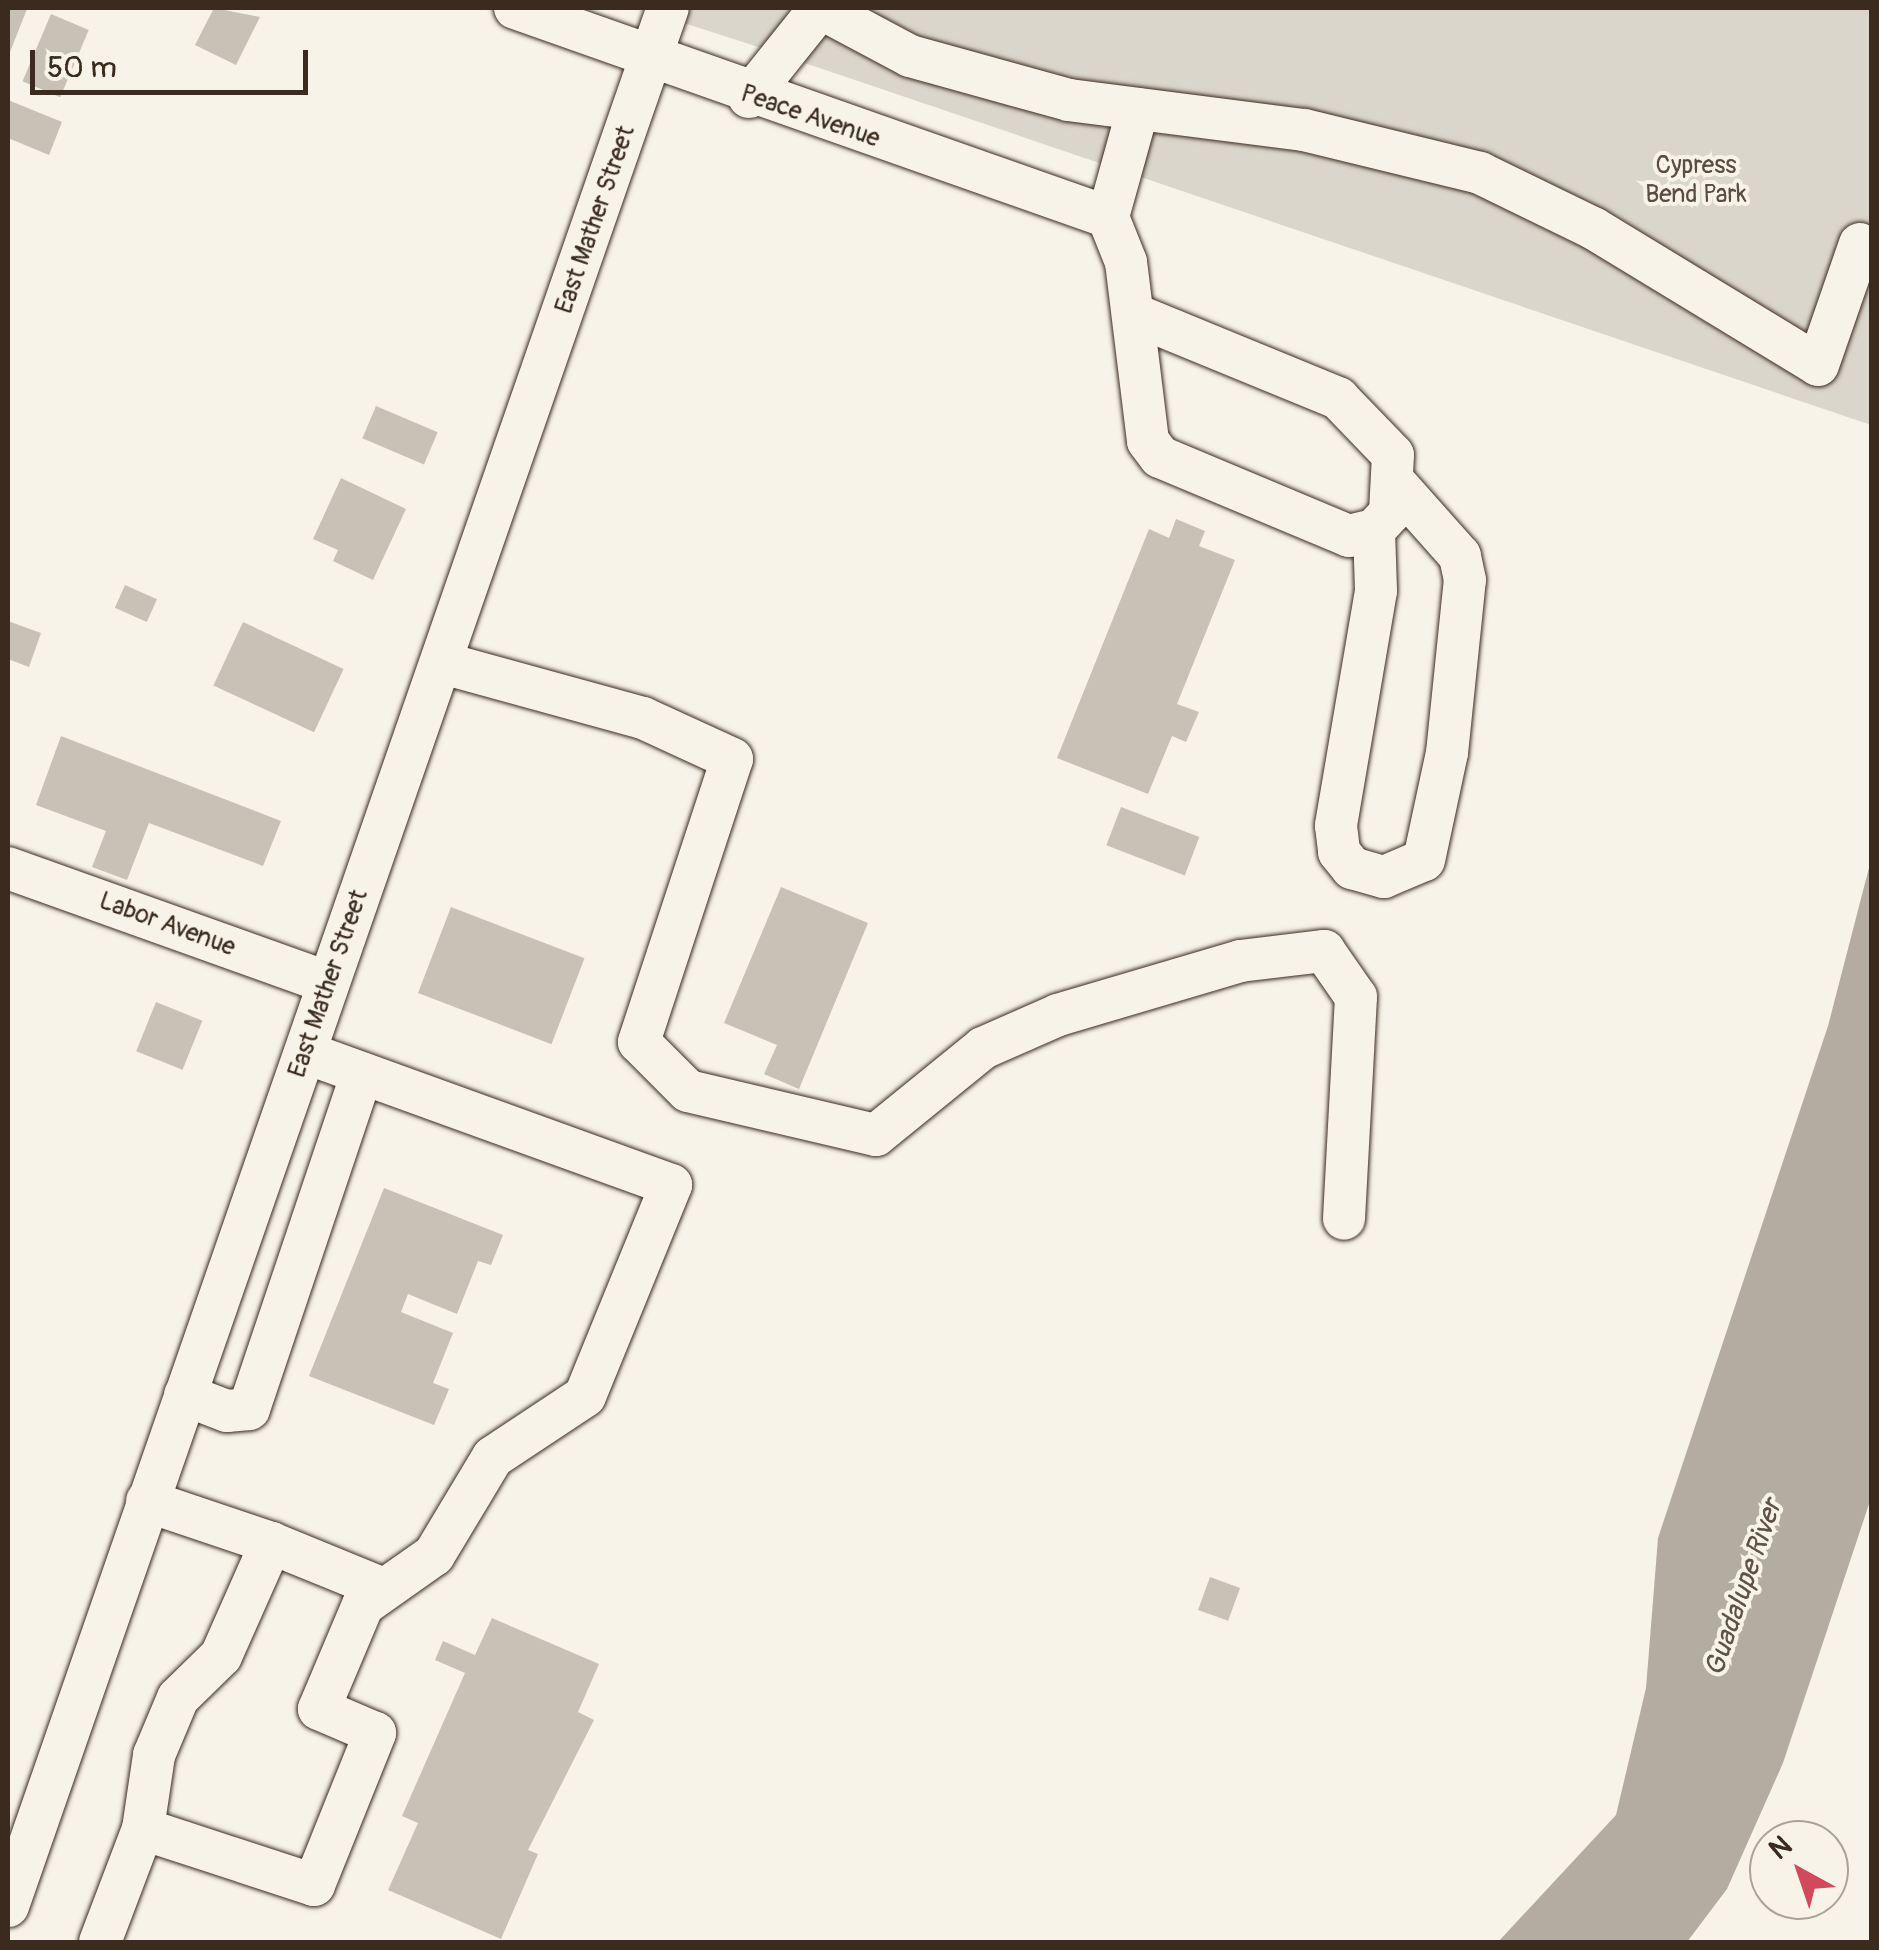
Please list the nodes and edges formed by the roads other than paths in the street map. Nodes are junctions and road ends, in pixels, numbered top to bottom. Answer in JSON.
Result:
{"nodes":[{"id":1,"x":515,"y":8,"type":"edge"},
{"id":2,"x":668,"y":8,"type":"edge"},
{"id":3,"x":820,"y":8,"type":"edge"},
{"id":4,"x":650,"y":62,"type":"junction"},
{"id":5,"x":748,"y":97,"type":"junction"},
{"id":6,"x":1138,"y":109,"type":"junction"},
{"id":7,"x":1108,"y":217,"type":"junction"},
{"id":8,"x":1860,"y":244,"type":"dead end"},
{"id":9,"x":1133,"y":314,"type":"junction"},
{"id":10,"x":1396,"y":485,"type":"junction"},
{"id":11,"x":1374,"y":530,"type":"junction"},
{"id":12,"x":443,"y":663,"type":"junction"},
{"id":13,"x":8,"y":868,"type":"edge"},
{"id":14,"x":327,"y":982,"type":"junction"},
{"id":15,"x":307,"y":1053,"type":"junction"},
{"id":16,"x":362,"y":1073,"type":"junction"},
{"id":17,"x":1344,"y":1220,"type":"dead end"},
{"id":18,"x":185,"y":1395,"type":"junction"},
{"id":19,"x":147,"y":1501,"type":"junction"},
{"id":20,"x":271,"y":1544,"type":"junction"},
{"id":21,"x":384,"y":1589,"type":"junction"},
{"id":22,"x":143,"y":1829,"type":"junction"},
{"id":23,"x":8,"y":1906,"type":"edge"},
{"id":24,"x":100,"y":1942,"type":"edge"}],
"edges":[{"from":1,"to":4,"type":"street","name":"Peace Avenue"},
{"from":2,"to":4,"type":"street","name":"East Mather Street"},
{"from":3,"to":5,"type":"street"},
{"from":3,"to":6,"type":"street"},
{"from":4,"to":5,"type":"street","name":"Peace Avenue"},
{"from":4,"to":12,"type":"street","name":"East Mather Street"},
{"from":5,"to":7,"type":"street","name":"Peace Avenue"},
{"from":6,"to":7,"type":"street"},
{"from":6,"to":8,"type":"street"},
{"from":7,"to":9,"type":"street"},
{"from":9,"to":10,"type":"street"},
{"from":9,"to":11,"type":"street"},
{"from":10,"to":11,"type":"street"},
{"from":10,"to":11,"type":"street"},
{"from":12,"to":14,"type":"street","name":"East Mather Street"},
{"from":12,"to":17,"type":"street"},
{"from":13,"to":14,"type":"street","name":"Labor Avenue"},
{"from":14,"to":15,"type":"street","name":"East Mather Street"},
{"from":15,"to":16,"type":"street"},
{"from":15,"to":18,"type":"street","name":"East Mather Street"},
{"from":16,"to":18,"type":"street"},
{"from":16,"to":21,"type":"street"},
{"from":18,"to":19,"type":"street","name":"East Mather Street"},
{"from":19,"to":20,"type":"street"},
{"from":19,"to":23,"type":"street","name":"East Mather Street"},
{"from":20,"to":21,"type":"street"},
{"from":20,"to":22,"type":"street"},
{"from":21,"to":22,"type":"street"},
{"from":22,"to":24,"type":"street"}]}
